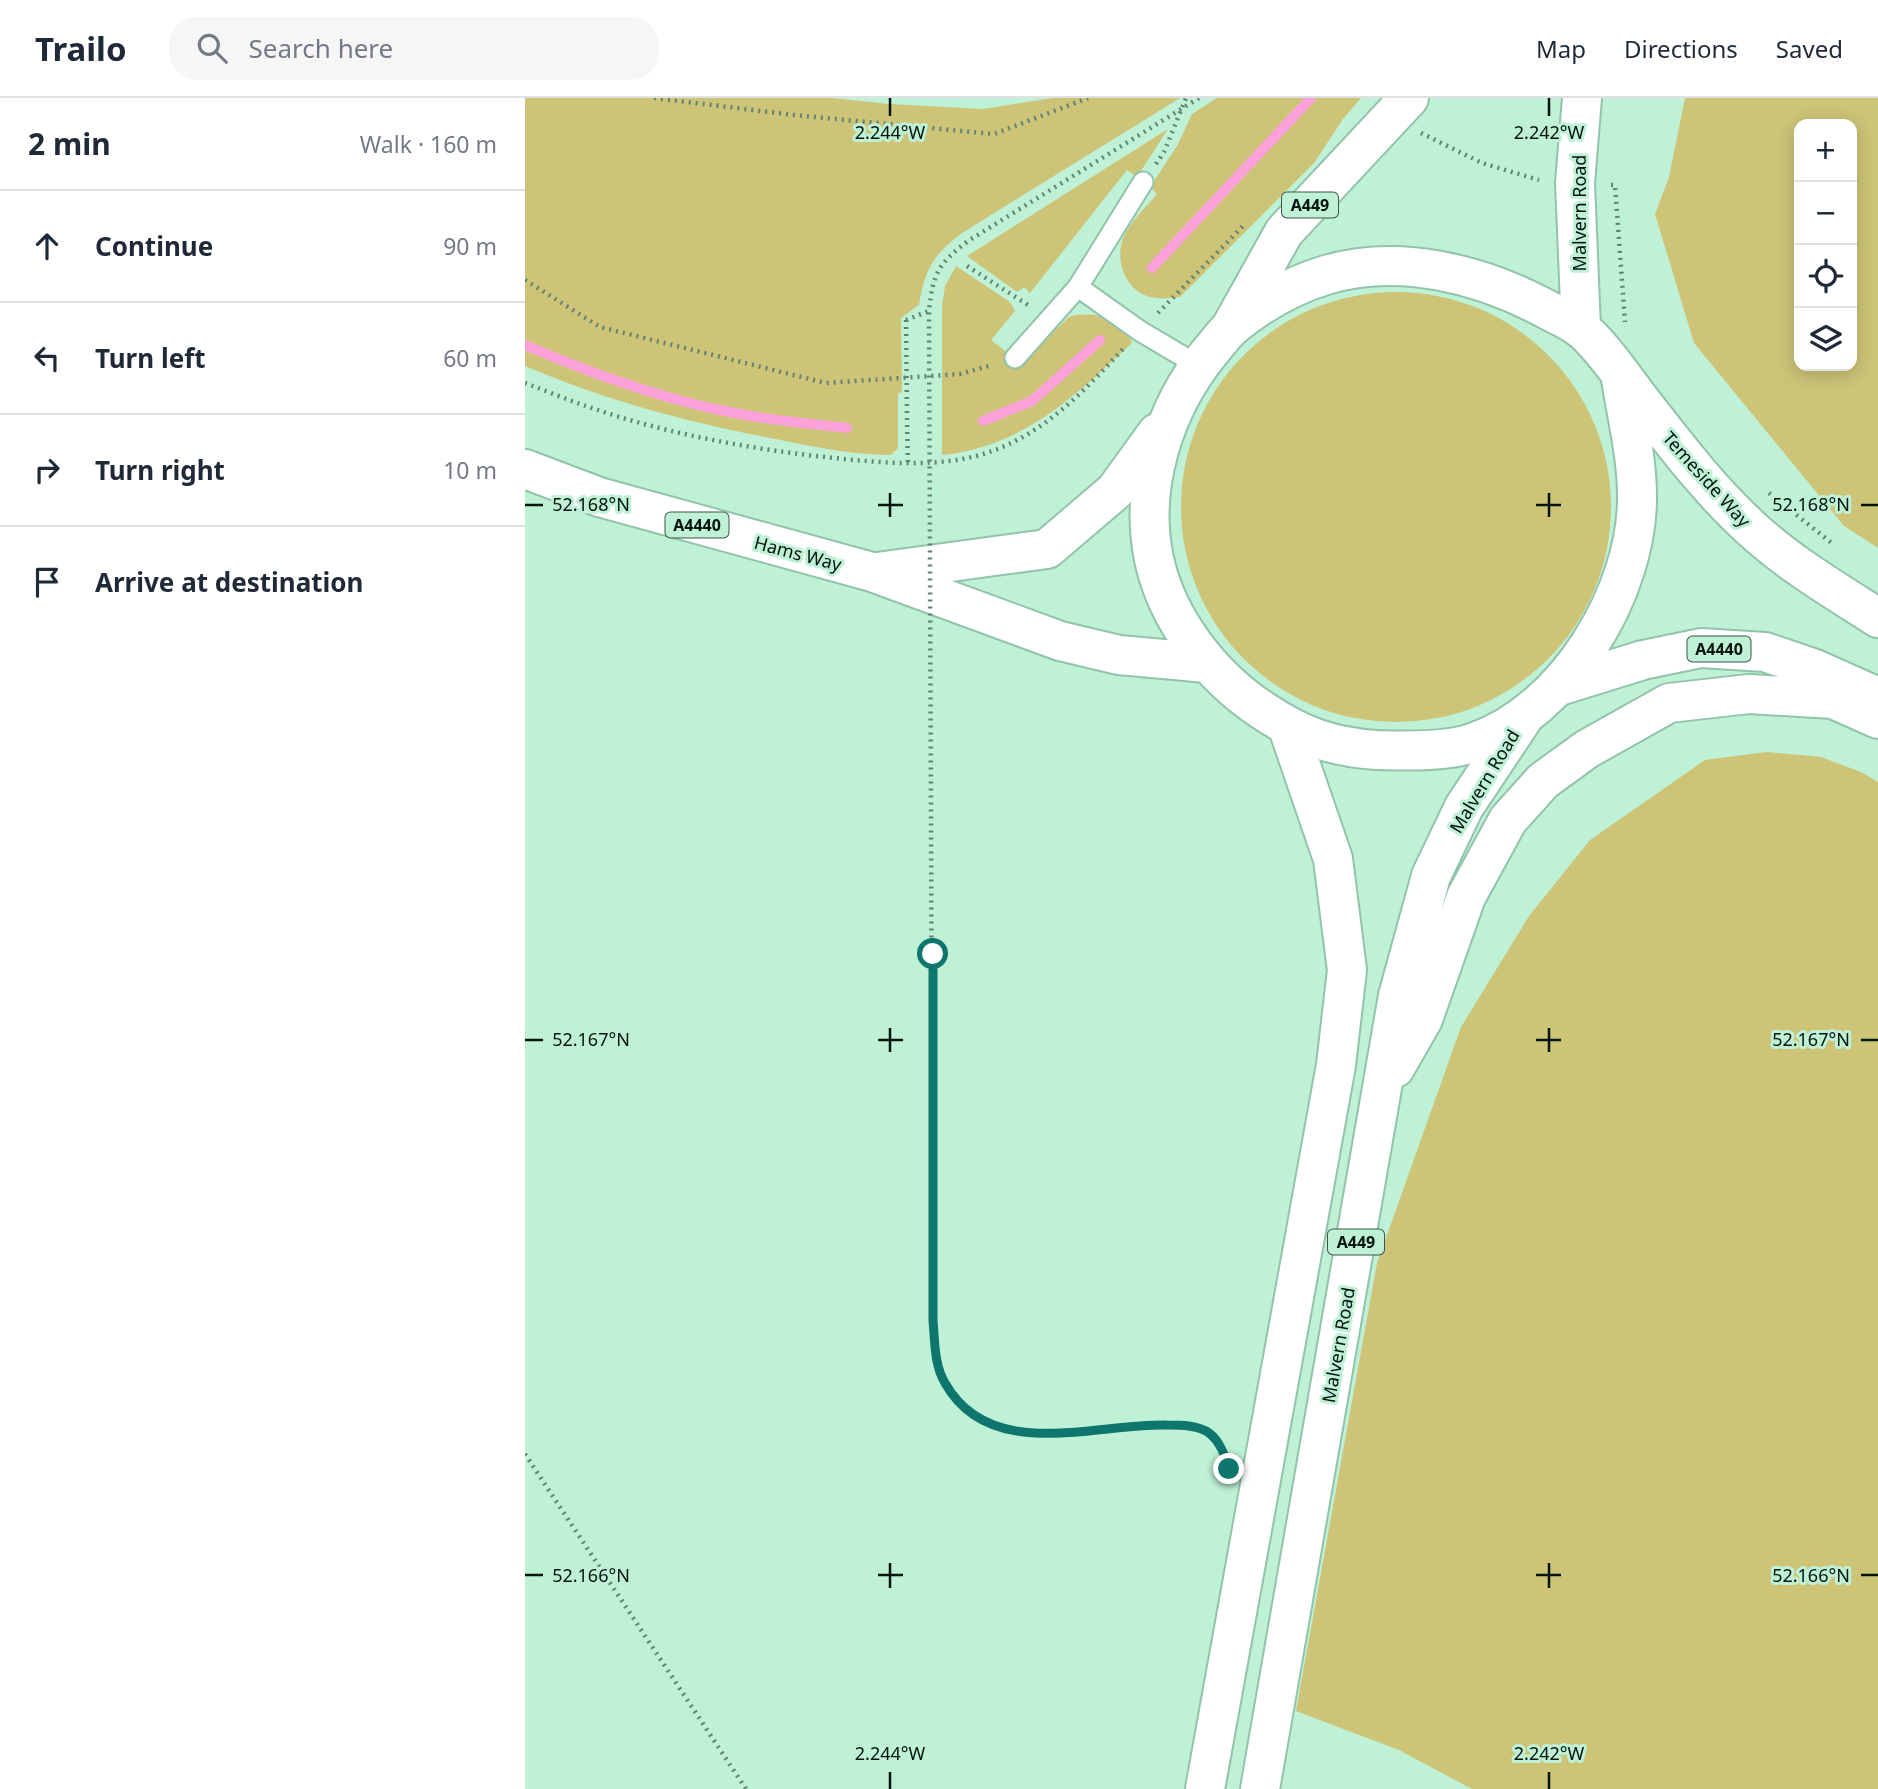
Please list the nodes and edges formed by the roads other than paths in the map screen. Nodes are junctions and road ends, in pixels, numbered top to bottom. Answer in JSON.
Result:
{"nodes":[{"id":1,"x":1582,"y":98,"type":"edge"},
{"id":2,"x":1415,"y":115,"type":"edge"},
{"id":3,"x":1143,"y":182,"type":"road end"},
{"id":4,"x":1078,"y":287,"type":"junction"},
{"id":5,"x":1231,"y":327,"type":"junction"},
{"id":6,"x":1581,"y":328,"type":"junction"},
{"id":7,"x":1015,"y":358,"type":"road end"},
{"id":8,"x":1199,"y":366,"type":"junction"},
{"id":9,"x":1620,"y":373,"type":"junction"},
{"id":10,"x":1171,"y":413,"type":"junction"},
{"id":11,"x":525,"y":468,"type":"edge"},
{"id":12,"x":872,"y":572,"type":"junction"},
{"id":13,"x":1878,"y":618,"type":"edge"},
{"id":14,"x":1207,"y":663,"type":"junction"},
{"id":15,"x":1556,"y":687,"type":"junction"},
{"id":16,"x":1878,"y":698,"type":"edge"},
{"id":17,"x":1522,"y":719,"type":"junction"},
{"id":18,"x":1878,"y":719,"type":"edge"},
{"id":19,"x":1288,"y":727,"type":"junction"},
{"id":20,"x":1382,"y":1091,"type":"junction"},
{"id":21,"x":1205,"y":1789,"type":"edge"},
{"id":22,"x":1260,"y":1789,"type":"edge"}],
"edges":[{"from":1,"to":6,"type":"main road","name":"Malvern Road"},
{"from":2,"to":5,"type":"main road","number":"A449"},
{"from":3,"to":4,"type":"lane"},
{"from":4,"to":7,"type":"lane"},
{"from":4,"to":8,"type":"lane"},
{"from":5,"to":6,"type":"main road"},
{"from":5,"to":8,"type":"main road"},
{"from":6,"to":9,"type":"main road","name":"Temeside Way"},
{"from":8,"to":10,"type":"main road"},
{"from":9,"to":13,"type":"main road","name":"Temeside Way"},
{"from":9,"to":15,"type":"main road"},
{"from":10,"to":12,"type":"main road","name":"Hams Way","number":"A4440"},
{"from":10,"to":14,"type":"main road"},
{"from":11,"to":12,"type":"main road","name":"Hams Way","number":"A4440"},
{"from":12,"to":14,"type":"main road","name":"Hams Way","number":"A4440"},
{"from":14,"to":19,"type":"main road"},
{"from":15,"to":16,"type":"main road","number":"A4440"},
{"from":15,"to":17,"type":"main road"},
{"from":17,"to":19,"type":"main road"},
{"from":17,"to":20,"type":"main road","name":"Malvern Road","number":"A449"},
{"from":18,"to":20,"type":"main road"},
{"from":19,"to":21,"type":"main road","number":"A449"},
{"from":20,"to":22,"type":"main road","name":"Malvern Road","number":"A449"}]}
